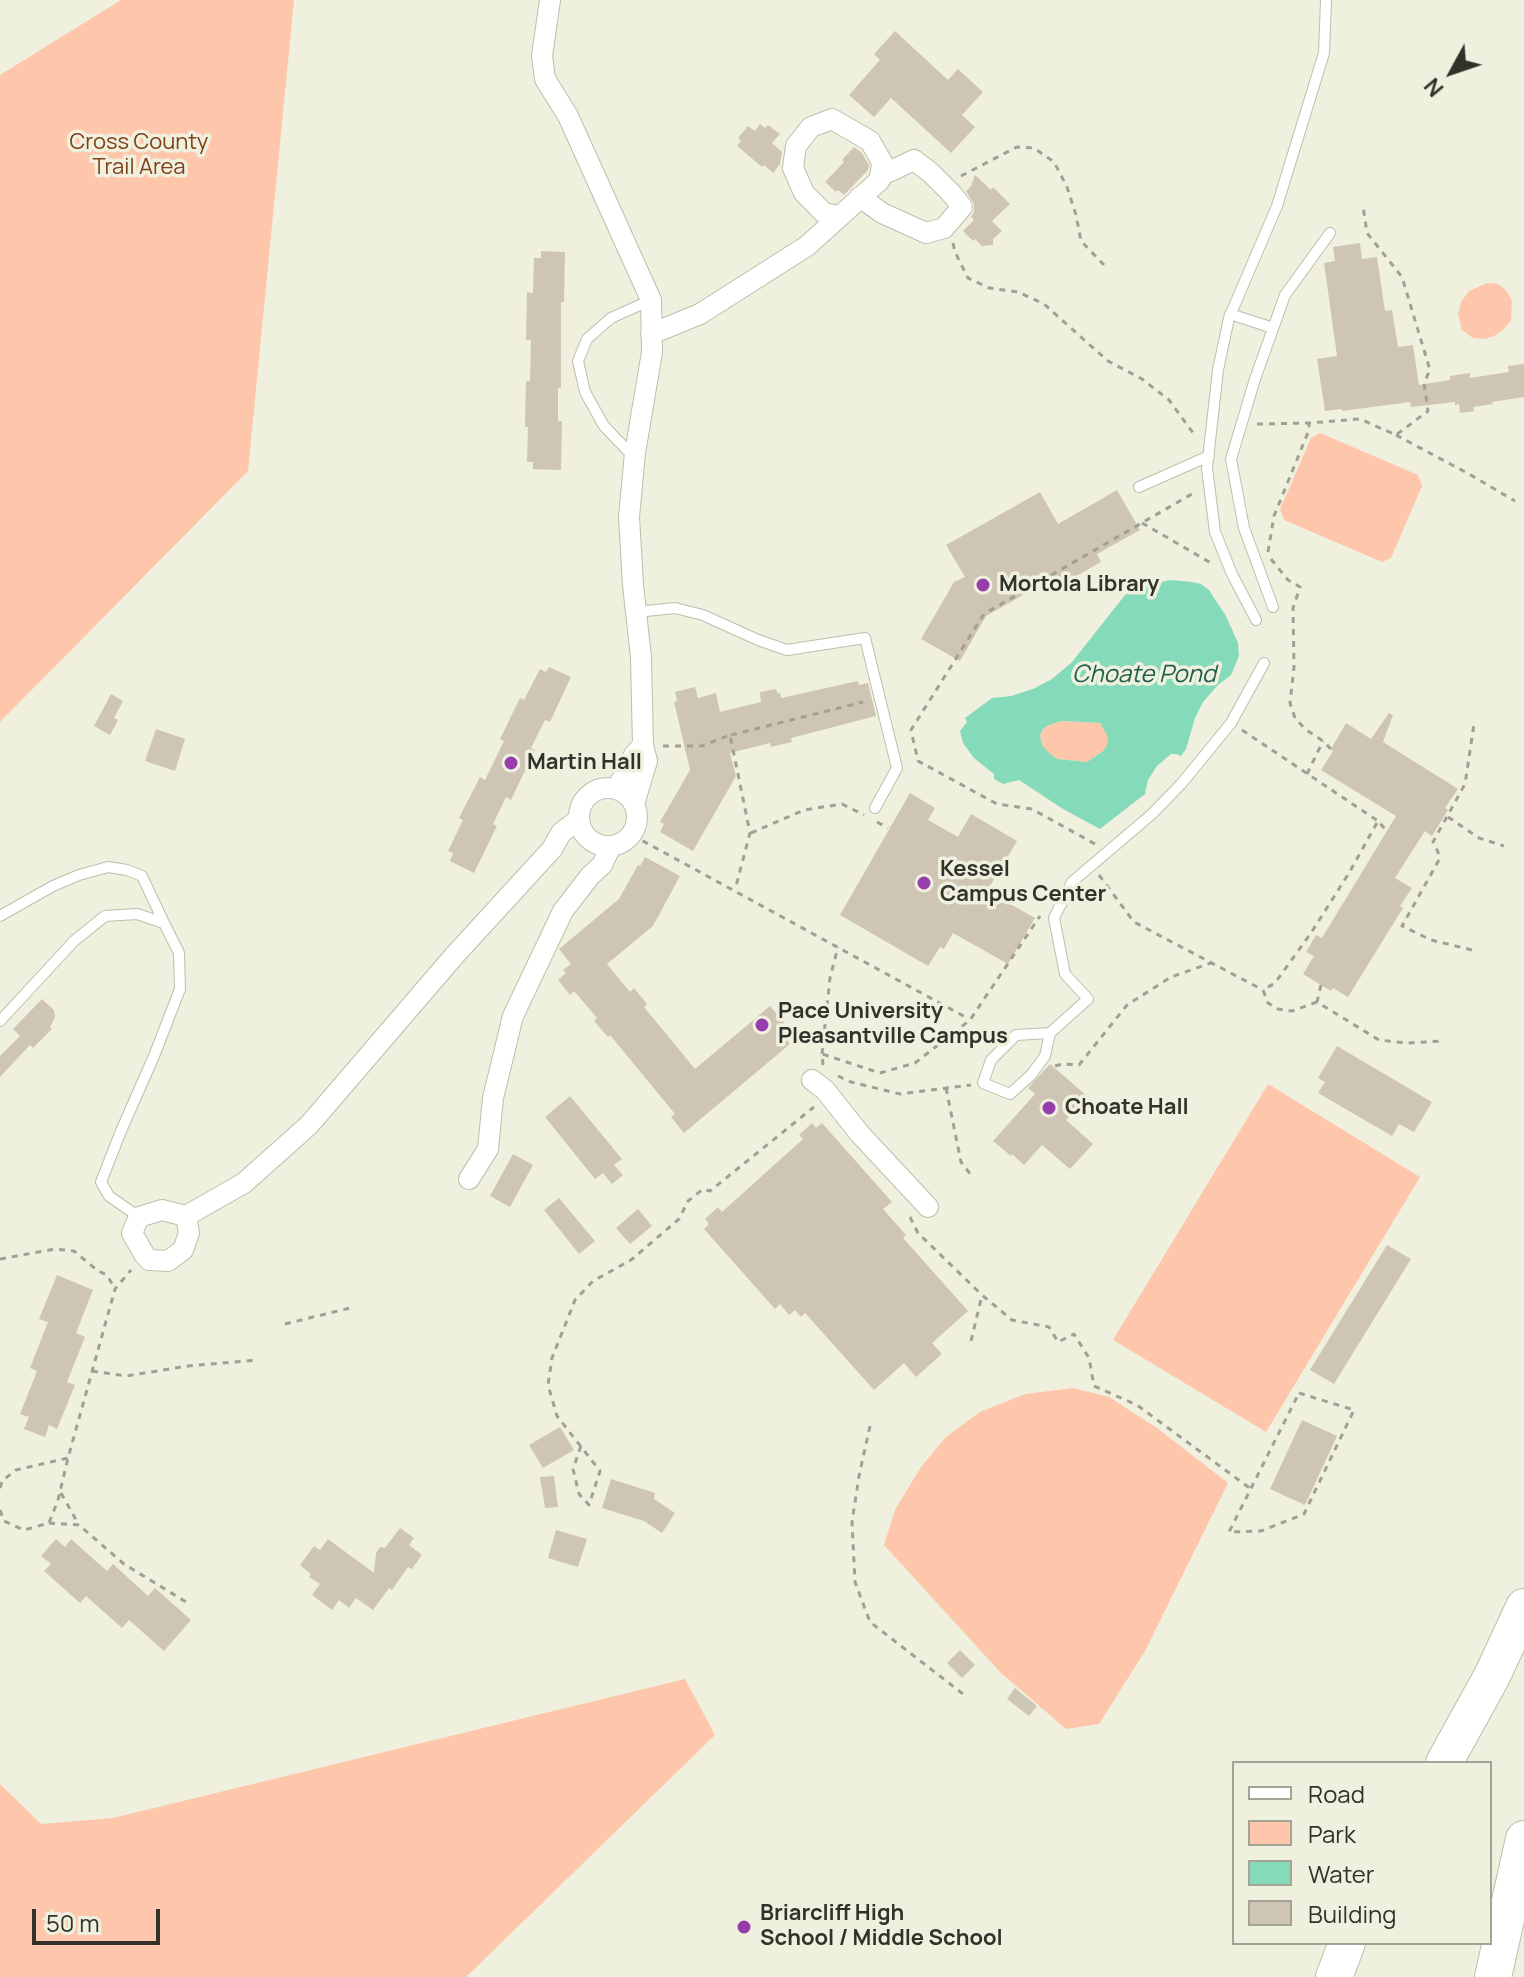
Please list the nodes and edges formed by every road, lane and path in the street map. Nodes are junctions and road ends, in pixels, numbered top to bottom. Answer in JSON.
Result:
{"nodes":[{"id":1,"x":550,"y":0,"type":"edge"},
{"id":2,"x":1326,"y":0,"type":"edge"},
{"id":3,"x":880,"y":176,"type":"junction"},
{"id":4,"x":943,"y":185,"type":"junction"},
{"id":5,"x":860,"y":197,"type":"junction"},
{"id":6,"x":1363,"y":206,"type":"dead end"},
{"id":7,"x":839,"y":216,"type":"junction"},
{"id":8,"x":948,"y":223,"type":"junction"},
{"id":9,"x":1330,"y":233,"type":"dead end"},
{"id":10,"x":1104,"y":265,"type":"dead end"},
{"id":11,"x":651,"y":300,"type":"junction"},
{"id":12,"x":1230,"y":314,"type":"junction"},
{"id":13,"x":1273,"y":328,"type":"junction"},
{"id":14,"x":651,"y":334,"type":"junction"},
{"id":15,"x":1309,"y":423,"type":"junction"},
{"id":16,"x":1240,"y":430,"type":"junction"},
{"id":17,"x":1396,"y":435,"type":"junction"},
{"id":18,"x":635,"y":453,"type":"junction"},
{"id":19,"x":1204,"y":459,"type":"junction"},
{"id":20,"x":1209,"y":484,"type":"junction"},
{"id":21,"x":1139,"y":487,"type":"dead end"},
{"id":22,"x":1515,"y":501,"type":"dead end"},
{"id":23,"x":1142,"y":523,"type":"junction"},
{"id":24,"x":1232,"y":574,"type":"junction"},
{"id":25,"x":1273,"y":607,"type":"dead end"},
{"id":26,"x":636,"y":612,"type":"junction"},
{"id":27,"x":1256,"y":620,"type":"dead end"},
{"id":28,"x":1264,"y":663,"type":"dead end"},
{"id":29,"x":863,"y":702,"type":"dead end"},
{"id":30,"x":1231,"y":723,"type":"junction"},
{"id":31,"x":1474,"y":724,"type":"dead end"},
{"id":32,"x":730,"y":735,"type":"junction"},
{"id":33,"x":1323,"y":741,"type":"junction"},
{"id":34,"x":643,"y":745,"type":"junction"},
{"id":35,"x":1331,"y":749,"type":"dead end"},
{"id":36,"x":1307,"y":774,"type":"junction"},
{"id":37,"x":617,"y":789,"type":"junction"},
{"id":38,"x":634,"y":804,"type":"junction"},
{"id":39,"x":875,"y":808,"type":"dead end"},
{"id":40,"x":865,"y":816,"type":"dead end"},
{"id":41,"x":1447,"y":817,"type":"junction"},
{"id":42,"x":1378,"y":821,"type":"junction"},
{"id":43,"x":877,"y":822,"type":"dead end"},
{"id":44,"x":888,"y":828,"type":"dead end"},
{"id":45,"x":1387,"y":831,"type":"dead end"},
{"id":46,"x":750,"y":833,"type":"junction"},
{"id":47,"x":632,"y":835,"type":"junction"},
{"id":48,"x":593,"y":836,"type":"junction"},
{"id":49,"x":1504,"y":846,"type":"dead end"},
{"id":50,"x":1109,"y":851,"type":"junction"},
{"id":51,"x":1092,"y":865,"type":"junction"},
{"id":52,"x":735,"y":890,"type":"junction"},
{"id":53,"x":1042,"y":914,"type":"dead end"},
{"id":54,"x":0,"y":916,"type":"edge"},
{"id":55,"x":164,"y":923,"type":"junction"},
{"id":56,"x":838,"y":947,"type":"junction"},
{"id":57,"x":1472,"y":950,"type":"dead end"},
{"id":58,"x":1211,"y":963,"type":"junction"},
{"id":59,"x":1321,"y":985,"type":"dead end"},
{"id":60,"x":1263,"y":990,"type":"junction"},
{"id":61,"x":1317,"y":1002,"type":"junction"},
{"id":62,"x":970,"y":1020,"type":"junction"},
{"id":63,"x":0,"y":1021,"type":"edge"},
{"id":64,"x":1050,"y":1033,"type":"junction"},
{"id":65,"x":1443,"y":1041,"type":"dead end"},
{"id":66,"x":822,"y":1054,"type":"junction"},
{"id":67,"x":1053,"y":1066,"type":"dead end"},
{"id":68,"x":819,"y":1079,"type":"junction"},
{"id":69,"x":983,"y":1083,"type":"junction"},
{"id":70,"x":946,"y":1088,"type":"junction"},
{"id":71,"x":971,"y":1175,"type":"dead end"},
{"id":72,"x":469,"y":1179,"type":"dead end"},
{"id":73,"x":928,"y":1207,"type":"dead end"},
{"id":74,"x":907,"y":1211,"type":"dead end"},
{"id":75,"x":186,"y":1216,"type":"junction"},
{"id":76,"x":139,"y":1217,"type":"junction"},
{"id":77,"x":144,"y":1254,"type":"junction"},
{"id":78,"x":0,"y":1259,"type":"edge"},
{"id":79,"x":115,"y":1289,"type":"junction"},
{"id":80,"x":982,"y":1295,"type":"junction"},
{"id":81,"x":350,"y":1308,"type":"dead end"},
{"id":82,"x":285,"y":1324,"type":"dead end"},
{"id":83,"x":971,"y":1341,"type":"dead end"},
{"id":84,"x":257,"y":1360,"type":"dead end"},
{"id":85,"x":92,"y":1371,"type":"junction"},
{"id":86,"x":870,"y":1426,"type":"dead end"},
{"id":87,"x":581,"y":1446,"type":"junction"},
{"id":88,"x":68,"y":1458,"type":"junction"},
{"id":89,"x":0,"y":1488,"type":"edge"},
{"id":90,"x":1251,"y":1489,"type":"junction"},
{"id":91,"x":60,"y":1492,"type":"junction"},
{"id":92,"x":0,"y":1510,"type":"edge"},
{"id":93,"x":49,"y":1523,"type":"junction"},
{"id":94,"x":79,"y":1525,"type":"junction"},
{"id":95,"x":191,"y":1605,"type":"dead end"},
{"id":96,"x":1524,"y":1607,"type":"edge"},
{"id":97,"x":967,"y":1697,"type":"dead end"},
{"id":98,"x":1445,"y":1761,"type":"edge"},
{"id":99,"x":1524,"y":1839,"type":"edge"},
{"id":100,"x":1346,"y":1945,"type":"edge"},
{"id":101,"x":1334,"y":1977,"type":"edge"},
{"id":102,"x":1493,"y":1977,"type":"edge"}],
"edges":[{"from":1,"to":11,"type":"street"},
{"from":2,"to":12,"type":"lane"},
{"from":3,"to":4,"type":"street"},
{"from":3,"to":5,"type":"street"},
{"from":3,"to":7,"type":"street"},
{"from":4,"to":8,"type":"street"},
{"from":4,"to":10,"type":"path"},
{"from":5,"to":7,"type":"street"},
{"from":5,"to":8,"type":"street"},
{"from":6,"to":17,"type":"path"},
{"from":7,"to":14,"type":"street"},
{"from":8,"to":19,"type":"path"},
{"from":9,"to":13,"type":"lane"},
{"from":11,"to":14,"type":"street"},
{"from":11,"to":18,"type":"lane"},
{"from":12,"to":13,"type":"lane"},
{"from":12,"to":19,"type":"lane"},
{"from":13,"to":16,"type":"lane"},
{"from":14,"to":18,"type":"street"},
{"from":15,"to":16,"type":"path"},
{"from":15,"to":17,"type":"path"},
{"from":15,"to":33,"type":"path"},
{"from":16,"to":25,"type":"lane"},
{"from":17,"to":22,"type":"path"},
{"from":18,"to":26,"type":"street"},
{"from":19,"to":20,"type":"lane"},
{"from":19,"to":21,"type":"lane"},
{"from":20,"to":23,"type":"path"},
{"from":20,"to":24,"type":"lane"},
{"from":23,"to":24,"type":"path"},
{"from":23,"to":50,"type":"path"},
{"from":24,"to":27,"type":"lane"},
{"from":26,"to":34,"type":"street"},
{"from":26,"to":39,"type":"lane"},
{"from":28,"to":30,"type":"lane"},
{"from":29,"to":32,"type":"path"},
{"from":30,"to":36,"type":"path"},
{"from":30,"to":50,"type":"lane"},
{"from":31,"to":41,"type":"path"},
{"from":32,"to":34,"type":"path"},
{"from":32,"to":46,"type":"path"},
{"from":33,"to":35,"type":"path"},
{"from":33,"to":36,"type":"path"},
{"from":34,"to":37,"type":"street"},
{"from":34,"to":38,"type":"street"},
{"from":36,"to":42,"type":"path"},
{"from":37,"to":38,"type":"street"},
{"from":37,"to":48,"type":"street"},
{"from":38,"to":47,"type":"street"},
{"from":40,"to":46,"type":"path"},
{"from":41,"to":49,"type":"path"},
{"from":41,"to":57,"type":"path"},
{"from":42,"to":45,"type":"path"},
{"from":42,"to":60,"type":"path"},
{"from":43,"to":44,"type":"path"},
{"from":46,"to":52,"type":"path"},
{"from":47,"to":48,"type":"street"},
{"from":47,"to":52,"type":"path"},
{"from":48,"to":72,"type":"street"},
{"from":48,"to":75,"type":"street"},
{"from":50,"to":51,"type":"lane"},
{"from":51,"to":58,"type":"path"},
{"from":51,"to":64,"type":"lane"},
{"from":52,"to":56,"type":"path"},
{"from":53,"to":62,"type":"path"},
{"from":54,"to":55,"type":"lane"},
{"from":55,"to":63,"type":"lane"},
{"from":55,"to":76,"type":"lane"},
{"from":56,"to":62,"type":"path"},
{"from":56,"to":66,"type":"path"},
{"from":58,"to":60,"type":"path"},
{"from":58,"to":67,"type":"path"},
{"from":59,"to":61,"type":"path"},
{"from":60,"to":61,"type":"path"},
{"from":61,"to":65,"type":"path"},
{"from":62,"to":66,"type":"path"},
{"from":64,"to":69,"type":"lane"},
{"from":64,"to":69,"type":"lane"},
{"from":66,"to":68,"type":"path"},
{"from":68,"to":70,"type":"path"},
{"from":68,"to":73,"type":"street"},
{"from":68,"to":87,"type":"path"},
{"from":69,"to":70,"type":"path"},
{"from":70,"to":71,"type":"path"},
{"from":74,"to":80,"type":"path"},
{"from":75,"to":76,"type":"street"},
{"from":75,"to":77,"type":"street"},
{"from":76,"to":77,"type":"street"},
{"from":77,"to":79,"type":"path"},
{"from":78,"to":79,"type":"path"},
{"from":79,"to":85,"type":"path"},
{"from":80,"to":83,"type":"path"},
{"from":80,"to":90,"type":"path"},
{"from":81,"to":82,"type":"path"},
{"from":84,"to":85,"type":"path"},
{"from":85,"to":88,"type":"path"},
{"from":86,"to":97,"type":"path"},
{"from":87,"to":87,"type":"path"},
{"from":88,"to":89,"type":"path"},
{"from":88,"to":91,"type":"path"},
{"from":90,"to":90,"type":"path"},
{"from":91,"to":93,"type":"path"},
{"from":91,"to":94,"type":"path"},
{"from":92,"to":93,"type":"path"},
{"from":93,"to":94,"type":"path"},
{"from":94,"to":95,"type":"path"},
{"from":96,"to":98,"type":"highway"},
{"from":99,"to":102,"type":"highway"},
{"from":100,"to":101,"type":"highway"}]}
